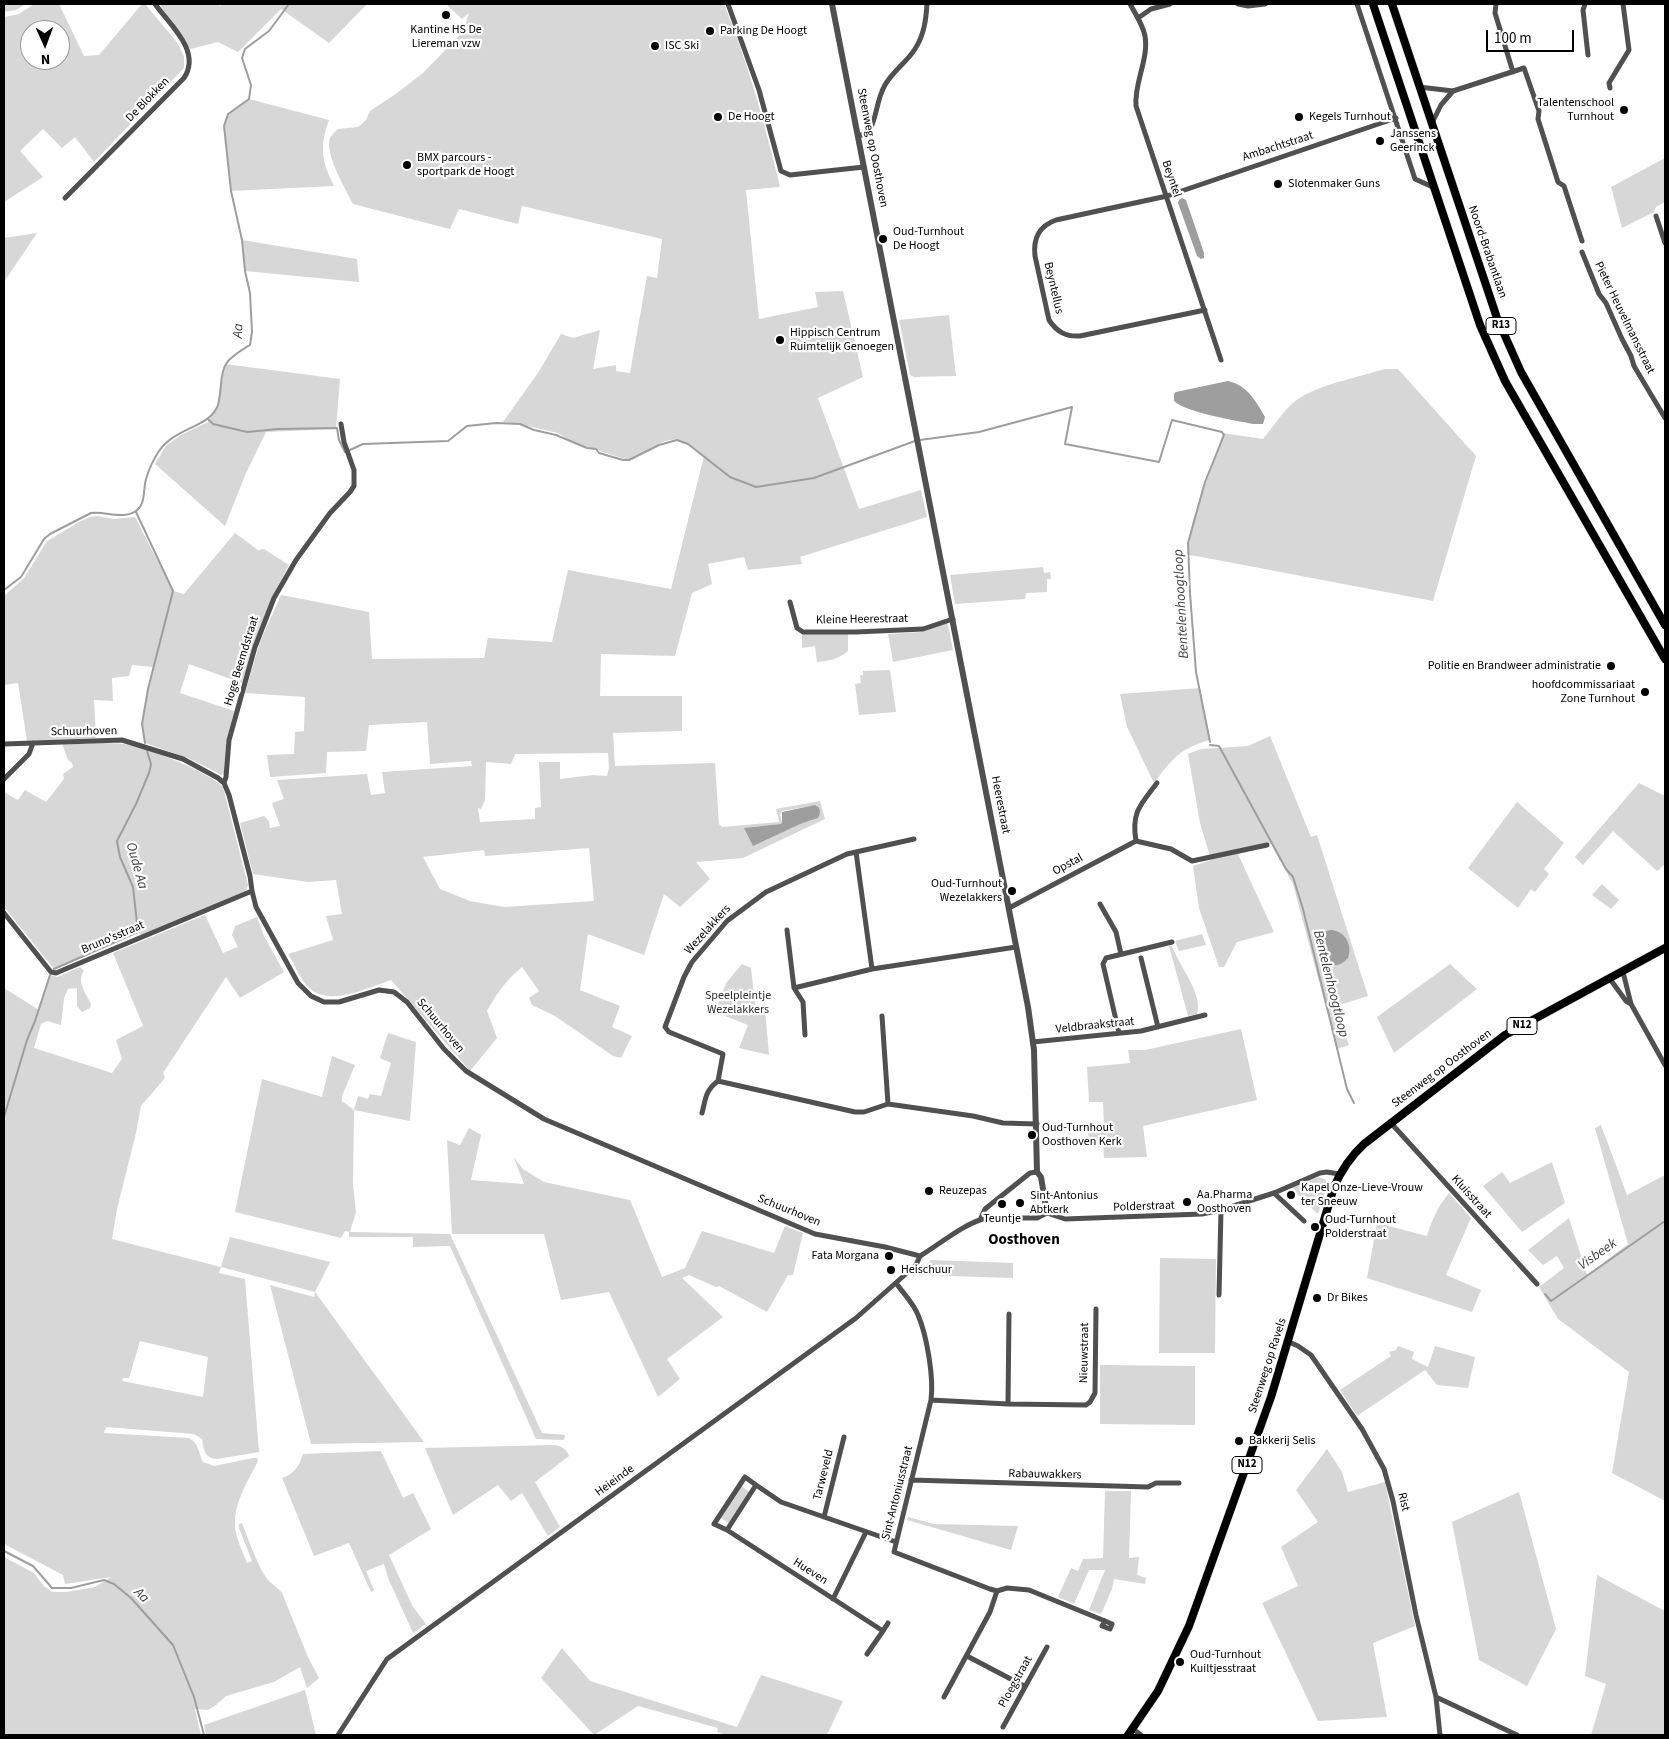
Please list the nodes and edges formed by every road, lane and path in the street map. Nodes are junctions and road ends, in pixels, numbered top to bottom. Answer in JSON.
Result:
{"nodes":[{"id":1,"x":155,"y":4,"type":"edge"},
{"id":2,"x":728,"y":4,"type":"edge"},
{"id":3,"x":832,"y":4,"type":"edge"},
{"id":4,"x":928,"y":4,"type":"edge"},
{"id":5,"x":1130,"y":4,"type":"edge"},
{"id":6,"x":1170,"y":4,"type":"edge"},
{"id":7,"x":1238,"y":4,"type":"edge"},
{"id":8,"x":1265,"y":4,"type":"edge"},
{"id":9,"x":1357,"y":4,"type":"edge"},
{"id":10,"x":1373,"y":4,"type":"edge"},
{"id":11,"x":1392,"y":4,"type":"edge"},
{"id":12,"x":1496,"y":4,"type":"edge"},
{"id":13,"x":1585,"y":4,"type":"edge"},
{"id":14,"x":1623,"y":4,"type":"edge"},
{"id":15,"x":1138,"y":18,"type":"junction"},
{"id":16,"x":1588,"y":55,"type":"dead end"},
{"id":17,"x":1513,"y":72,"type":"junction"},
{"id":18,"x":1420,"y":87,"type":"junction"},
{"id":19,"x":1610,"y":88,"type":"dead end"},
{"id":20,"x":1453,"y":91,"type":"junction"},
{"id":21,"x":1396,"y":118,"type":"junction"},
{"id":22,"x":1432,"y":123,"type":"junction"},
{"id":23,"x":858,"y":136,"type":"junction"},
{"id":24,"x":864,"y":167,"type":"junction"},
{"id":25,"x":1452,"y":183,"type":"junction"},
{"id":26,"x":1435,"y":188,"type":"junction"},
{"id":27,"x":1167,"y":196,"type":"junction"},
{"id":28,"x":65,"y":198,"type":"dead end"},
{"id":29,"x":1656,"y":216,"type":"dead end"},
{"id":30,"x":1582,"y":241,"type":"dead end"},
{"id":31,"x":1665,"y":241,"type":"edge"},
{"id":32,"x":1582,"y":252,"type":"dead end"},
{"id":33,"x":1205,"y":310,"type":"junction"},
{"id":34,"x":1221,"y":360,"type":"dead end"},
{"id":35,"x":1665,"y":418,"type":"edge"},
{"id":36,"x":341,"y":424,"type":"dead end"},
{"id":37,"x":918,"y":444,"type":"joint"},
{"id":38,"x":790,"y":602,"type":"dead end"},
{"id":39,"x":952,"y":619,"type":"junction"},
{"id":40,"x":1665,"y":625,"type":"edge"},
{"id":41,"x":1665,"y":659,"type":"edge"},
{"id":42,"x":33,"y":743,"type":"junction"},
{"id":43,"x":4,"y":744,"type":"edge"},
{"id":44,"x":4,"y":779,"type":"edge"},
{"id":45,"x":224,"y":783,"type":"junction"},
{"id":46,"x":1157,"y":783,"type":"dead end"},
{"id":47,"x":914,"y":840,"type":"dead end"},
{"id":48,"x":1136,"y":841,"type":"junction"},
{"id":49,"x":1267,"y":845,"type":"dead end"},
{"id":50,"x":856,"y":852,"type":"junction"},
{"id":51,"x":252,"y":891,"type":"junction"},
{"id":52,"x":1100,"y":904,"type":"dead end"},
{"id":53,"x":1009,"y":908,"type":"junction"},
{"id":54,"x":4,"y":913,"type":"edge"},
{"id":55,"x":787,"y":930,"type":"dead end"},
{"id":56,"x":1172,"y":942,"type":"dead end"},
{"id":57,"x":1016,"y":947,"type":"junction"},
{"id":58,"x":1665,"y":948,"type":"edge"},
{"id":59,"x":1121,"y":954,"type":"junction"},
{"id":60,"x":1141,"y":958,"type":"dead end"},
{"id":61,"x":872,"y":969,"type":"junction"},
{"id":62,"x":1623,"y":972,"type":"junction"},
{"id":63,"x":1610,"y":979,"type":"junction"},
{"id":64,"x":794,"y":988,"type":"junction"},
{"id":65,"x":1631,"y":1004,"type":"junction"},
{"id":66,"x":1205,"y":1015,"type":"dead end"},
{"id":67,"x":882,"y":1016,"type":"dead end"},
{"id":68,"x":1158,"y":1027,"type":"junction"},
{"id":69,"x":1119,"y":1033,"type":"junction"},
{"id":70,"x":805,"y":1035,"type":"dead end"},
{"id":71,"x":1033,"y":1042,"type":"junction"},
{"id":72,"x":1665,"y":1062,"type":"edge"},
{"id":73,"x":718,"y":1081,"type":"junction"},
{"id":74,"x":888,"y":1104,"type":"junction"},
{"id":75,"x":702,"y":1113,"type":"dead end"},
{"id":76,"x":1390,"y":1122,"type":"junction"},
{"id":77,"x":1037,"y":1124,"type":"junction"},
{"id":78,"x":1038,"y":1172,"type":"junction"},
{"id":79,"x":1339,"y":1174,"type":"junction"},
{"id":80,"x":1274,"y":1193,"type":"junction"},
{"id":81,"x":1220,"y":1210,"type":"junction"},
{"id":82,"x":1047,"y":1213,"type":"junction"},
{"id":83,"x":980,"y":1220,"type":"junction"},
{"id":84,"x":1304,"y":1221,"type":"dead end"},
{"id":85,"x":920,"y":1256,"type":"junction"},
{"id":86,"x":896,"y":1283,"type":"junction"},
{"id":87,"x":1537,"y":1284,"type":"dead end"},
{"id":88,"x":1219,"y":1295,"type":"dead end"},
{"id":89,"x":1096,"y":1309,"type":"dead end"},
{"id":90,"x":1009,"y":1314,"type":"dead end"},
{"id":91,"x":1289,"y":1342,"type":"junction"},
{"id":92,"x":931,"y":1400,"type":"junction"},
{"id":93,"x":1008,"y":1404,"type":"junction"},
{"id":94,"x":844,"y":1437,"type":"dead end"},
{"id":95,"x":911,"y":1480,"type":"junction"},
{"id":96,"x":1179,"y":1483,"type":"dead end"},
{"id":97,"x":756,"y":1485,"type":"junction"},
{"id":98,"x":824,"y":1517,"type":"junction"},
{"id":99,"x":727,"y":1530,"type":"junction"},
{"id":100,"x":866,"y":1532,"type":"junction"},
{"id":101,"x":896,"y":1542,"type":"junction"},
{"id":102,"x":997,"y":1591,"type":"junction"},
{"id":103,"x":833,"y":1598,"type":"junction"},
{"id":104,"x":1105,"y":1621,"type":"dead end"},
{"id":105,"x":888,"y":1623,"type":"dead end"},
{"id":106,"x":882,"y":1631,"type":"junction"},
{"id":107,"x":1047,"y":1647,"type":"dead end"},
{"id":108,"x":867,"y":1654,"type":"dead end"},
{"id":109,"x":967,"y":1656,"type":"junction"},
{"id":110,"x":1024,"y":1686,"type":"junction"},
{"id":111,"x":944,"y":1696,"type":"dead end"},
{"id":112,"x":1436,"y":1697,"type":"junction"},
{"id":113,"x":1003,"y":1727,"type":"dead end"},
{"id":114,"x":1130,"y":1732,"type":"edge"},
{"id":115,"x":1506,"y":1734,"type":"edge"},
{"id":116,"x":338,"y":1735,"type":"edge"},
{"id":117,"x":1141,"y":1735,"type":"edge"},
{"id":118,"x":1440,"y":1735,"type":"edge"},
{"id":119,"x":1517,"y":1735,"type":"edge"}],
"edges":[{"from":1,"to":28,"type":"street","name":"De Blokken"},
{"from":2,"to":24,"type":"street"},
{"from":3,"to":23,"type":"street","name":"Steenweg op Oosthoven"},
{"from":4,"to":23,"type":"street"},
{"from":5,"to":15,"type":"street","name":"Beyntel"},
{"from":6,"to":15,"type":"street"},
{"from":7,"to":8,"type":"street"},
{"from":9,"to":21,"type":"street"},
{"from":10,"to":26,"type":"main road","number":"R13"},
{"from":11,"to":18,"type":"main road","name":"Noord-Brabantlaan","number":"R13"},
{"from":12,"to":17,"type":"street"},
{"from":13,"to":16,"type":"street"},
{"from":14,"to":19,"type":"street"},
{"from":15,"to":27,"type":"street","name":"Beyntel"},
{"from":17,"to":20,"type":"street"},
{"from":17,"to":30,"type":"street"},
{"from":18,"to":20,"type":"street"},
{"from":18,"to":22,"type":"main road","name":"Noord-Brabantlaan","number":"R13"},
{"from":20,"to":22,"type":"street"},
{"from":21,"to":26,"type":"street"},
{"from":21,"to":27,"type":"street","name":"Ambachtstraat"},
{"from":22,"to":25,"type":"main road","name":"Noord-Brabantlaan","number":"R13"},
{"from":23,"to":24,"type":"street","name":"Steenweg op Oosthoven"},
{"from":24,"to":37,"type":"street","name":"Steenweg op Oosthoven"},
{"from":25,"to":26,"type":"main road"},
{"from":25,"to":40,"type":"main road","name":"Noord-Brabantlaan","number":"R13"},
{"from":26,"to":41,"type":"main road","number":"R13"},
{"from":27,"to":33,"type":"street","name":"Beyntel"},
{"from":27,"to":33,"type":"street","name":"Beyntellus"},
{"from":29,"to":31,"type":"street"},
{"from":32,"to":35,"type":"street","name":"Pieter Heuvelmansstraat"},
{"from":33,"to":34,"type":"street","name":"Beyntel"},
{"from":36,"to":45,"type":"street","name":"Hoge Beemdstraat"},
{"from":37,"to":39,"type":"street","name":"Heerestraat"},
{"from":38,"to":39,"type":"street","name":"Kleine Heerestraat"},
{"from":39,"to":53,"type":"street","name":"Heerestraat"},
{"from":42,"to":43,"type":"street","name":"Schuurhoven"},
{"from":42,"to":44,"type":"street"},
{"from":42,"to":45,"type":"street","name":"Schuurhoven"},
{"from":45,"to":51,"type":"street","name":"Schuurhoven"},
{"from":46,"to":48,"type":"street"},
{"from":47,"to":50,"type":"street","name":"Wezelakkers"},
{"from":48,"to":49,"type":"street"},
{"from":48,"to":53,"type":"street","name":"Opstal"},
{"from":50,"to":61,"type":"street"},
{"from":50,"to":73,"type":"street","name":"Wezelakkers"},
{"from":51,"to":54,"type":"street","name":"Bruno'sstraat"},
{"from":51,"to":85,"type":"street","name":"Schuurhoven"},
{"from":52,"to":59,"type":"street"},
{"from":53,"to":57,"type":"street","name":"Heerestraat"},
{"from":55,"to":64,"type":"street"},
{"from":56,"to":59,"type":"street"},
{"from":57,"to":61,"type":"street"},
{"from":57,"to":71,"type":"street","name":"Heerestraat"},
{"from":58,"to":62,"type":"main road","name":"Steenweg op Oosthoven","number":"N12"},
{"from":59,"to":69,"type":"street"},
{"from":60,"to":68,"type":"street"},
{"from":61,"to":64,"type":"street"},
{"from":62,"to":63,"type":"main road","name":"Steenweg op Oosthoven","number":"N12"},
{"from":62,"to":65,"type":"street"},
{"from":63,"to":65,"type":"street"},
{"from":63,"to":76,"type":"main road","name":"Steenweg op Oosthoven","number":"N12"},
{"from":64,"to":70,"type":"street"},
{"from":65,"to":72,"type":"street"},
{"from":66,"to":68,"type":"street","name":"Veldbraakstraat"},
{"from":67,"to":74,"type":"street"},
{"from":68,"to":69,"type":"street","name":"Veldbraakstraat"},
{"from":69,"to":71,"type":"street","name":"Veldbraakstraat"},
{"from":71,"to":77,"type":"street","name":"Heerestraat"},
{"from":73,"to":74,"type":"street"},
{"from":73,"to":75,"type":"street","name":"Wezelakkers"},
{"from":74,"to":77,"type":"street"},
{"from":76,"to":79,"type":"main road","name":"Steenweg op Ravels","number":"N12"},
{"from":76,"to":87,"type":"street","name":"Kluisstraat"},
{"from":77,"to":78,"type":"street","name":"Heerestraat"},
{"from":78,"to":82,"type":"street","name":"Heerestraat"},
{"from":78,"to":83,"type":"street"},
{"from":79,"to":80,"type":"street","name":"Polderstraat"},
{"from":79,"to":91,"type":"main road","name":"Steenweg op Ravels","number":"N12"},
{"from":80,"to":81,"type":"street","name":"Polderstraat"},
{"from":80,"to":84,"type":"street"},
{"from":81,"to":82,"type":"street","name":"Polderstraat"},
{"from":81,"to":88,"type":"street"},
{"from":82,"to":83,"type":"street","name":"Polderstraat"},
{"from":83,"to":85,"type":"street","name":"Heieinde"},
{"from":85,"to":86,"type":"street","name":"Heieinde"},
{"from":86,"to":92,"type":"street","name":"Sint-Antoniusstraat"},
{"from":86,"to":116,"type":"street","name":"Heieinde"},
{"from":89,"to":93,"type":"street","name":"Nieuwstraat"},
{"from":90,"to":93,"type":"street"},
{"from":91,"to":112,"type":"street","name":"Rist"},
{"from":91,"to":114,"type":"main road","name":"Steenweg op Ravels","number":"N12"},
{"from":92,"to":93,"type":"street","name":"Nieuwstraat"},
{"from":92,"to":95,"type":"street","name":"Sint-Antoniusstraat"},
{"from":94,"to":98,"type":"street","name":"Tarweveld"},
{"from":95,"to":96,"type":"street","name":"Rabauwakkers"},
{"from":95,"to":101,"type":"street","name":"Sint-Antoniusstraat"},
{"from":97,"to":98,"type":"street"},
{"from":97,"to":99,"type":"street"},
{"from":97,"to":99,"type":"street"},
{"from":98,"to":100,"type":"street"},
{"from":99,"to":103,"type":"street","name":"Hueven"},
{"from":100,"to":101,"type":"street"},
{"from":100,"to":103,"type":"street"},
{"from":101,"to":102,"type":"street","name":"Sint-Antoniusstraat"},
{"from":102,"to":104,"type":"street","name":"Sint-Antoniusstraat"},
{"from":102,"to":109,"type":"street"},
{"from":103,"to":106,"type":"street","name":"Hueven"},
{"from":105,"to":106,"type":"street"},
{"from":106,"to":108,"type":"street"},
{"from":107,"to":110,"type":"street","name":"Ploegstraat"},
{"from":109,"to":110,"type":"street"},
{"from":109,"to":111,"type":"street"},
{"from":110,"to":113,"type":"street","name":"Ploegstraat"},
{"from":112,"to":115,"type":"street"},
{"from":112,"to":118,"type":"street","name":"Rist"},
{"from":114,"to":117,"type":"street"},
{"from":115,"to":119,"type":"street"}]}
